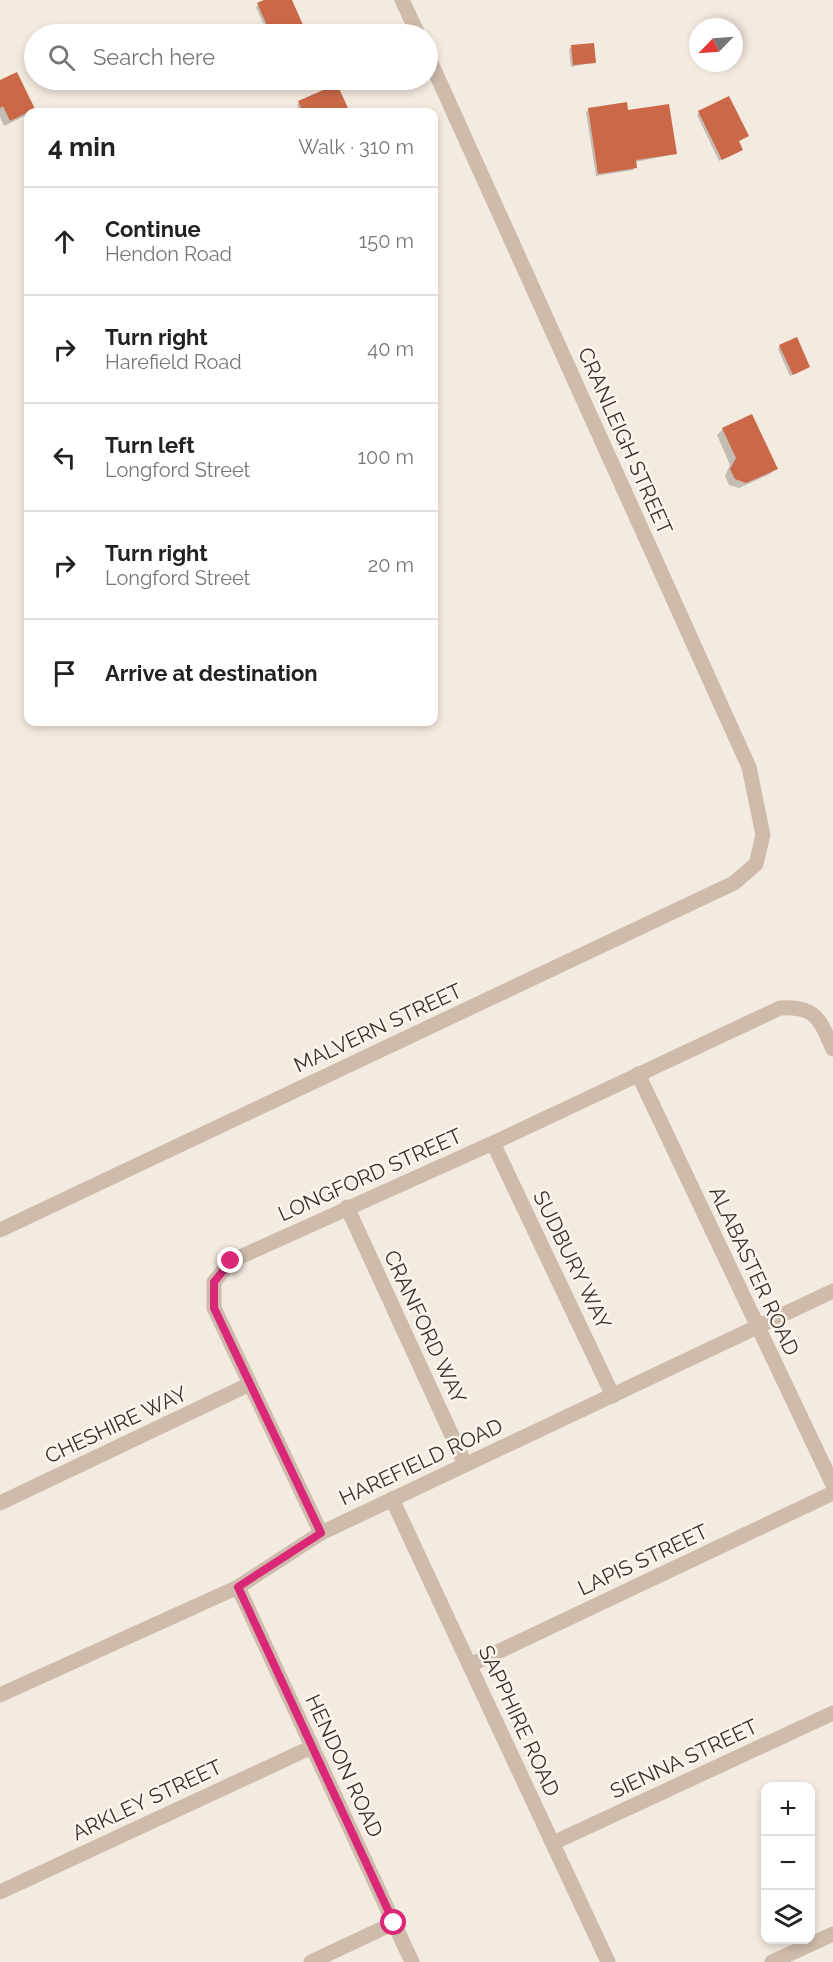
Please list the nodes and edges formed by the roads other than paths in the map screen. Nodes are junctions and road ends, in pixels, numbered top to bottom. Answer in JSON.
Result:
{"nodes":[{"id":1,"x":402,"y":0,"type":"edge"},
{"id":2,"x":413,"y":24,"type":"edge"},
{"id":3,"x":438,"y":78,"type":"edge"},
{"id":4,"x":760,"y":850,"type":"joint"},
{"id":5,"x":833,"y":1049,"type":"edge"},
{"id":6,"x":638,"y":1074,"type":"junction"},
{"id":7,"x":493,"y":1143,"type":"junction"},
{"id":8,"x":346,"y":1207,"type":"junction"},
{"id":9,"x":0,"y":1230,"type":"edge"},
{"id":10,"x":833,"y":1291,"type":"edge"},
{"id":11,"x":757,"y":1328,"type":"junction"},
{"id":12,"x":250,"y":1384,"type":"junction"},
{"id":13,"x":613,"y":1396,"type":"junction"},
{"id":14,"x":465,"y":1464,"type":"junction"},
{"id":15,"x":833,"y":1485,"type":"edge"},
{"id":16,"x":833,"y":1494,"type":"edge"},
{"id":17,"x":392,"y":1499,"type":"junction"},
{"id":18,"x":0,"y":1503,"type":"edge"},
{"id":19,"x":321,"y":1533,"type":"junction"},
{"id":20,"x":238,"y":1587,"type":"junction"},
{"id":21,"x":470,"y":1665,"type":"junction"},
{"id":22,"x":0,"y":1695,"type":"edge"},
{"id":23,"x":833,"y":1713,"type":"edge"},
{"id":24,"x":312,"y":1747,"type":"junction"},
{"id":25,"x":553,"y":1843,"type":"junction"},
{"id":26,"x":0,"y":1892,"type":"edge"},
{"id":27,"x":394,"y":1923,"type":"junction"},
{"id":28,"x":833,"y":1934,"type":"edge"},
{"id":29,"x":311,"y":1962,"type":"edge"},
{"id":30,"x":412,"y":1962,"type":"edge"},
{"id":31,"x":608,"y":1962,"type":"edge"},
{"id":32,"x":772,"y":1962,"type":"edge"}],
"edges":[{"from":1,"to":2,"type":"street"},
{"from":3,"to":4,"type":"street","name":"CRANLEIGH STREET"},
{"from":4,"to":9,"type":"street","name":"MALVERN STREET"},
{"from":5,"to":6,"type":"street","name":"LONGFORD STREET"},
{"from":6,"to":7,"type":"street","name":"LONGFORD STREET"},
{"from":6,"to":11,"type":"street","name":"ALABASTER ROAD"},
{"from":7,"to":8,"type":"street","name":"LONGFORD STREET"},
{"from":7,"to":13,"type":"street","name":"SUDBURY WAY"},
{"from":8,"to":12,"type":"street","name":"LONGFORD STREET"},
{"from":8,"to":14,"type":"street","name":"CRANFORD WAY"},
{"from":10,"to":11,"type":"street","name":"HAREFIELD ROAD"},
{"from":11,"to":13,"type":"street","name":"HAREFIELD ROAD"},
{"from":11,"to":15,"type":"street","name":"ALABASTER ROAD"},
{"from":12,"to":18,"type":"street","name":"CHESHIRE WAY"},
{"from":12,"to":19,"type":"street","name":"LONGFORD STREET"},
{"from":13,"to":14,"type":"street","name":"HAREFIELD ROAD"},
{"from":14,"to":17,"type":"street","name":"HAREFIELD ROAD"},
{"from":16,"to":21,"type":"street","name":"LAPIS STREET"},
{"from":17,"to":19,"type":"street","name":"HAREFIELD ROAD"},
{"from":17,"to":21,"type":"street","name":"SAPPHIRE ROAD"},
{"from":19,"to":20,"type":"street","name":"HAREFIELD ROAD"},
{"from":20,"to":22,"type":"street","name":"HAREFIELD ROAD"},
{"from":20,"to":24,"type":"street","name":"HENDON ROAD"},
{"from":21,"to":25,"type":"street","name":"SAPPHIRE ROAD"},
{"from":23,"to":25,"type":"street","name":"SIENNA STREET"},
{"from":24,"to":26,"type":"street","name":"ARKLEY STREET"},
{"from":24,"to":27,"type":"street","name":"HENDON ROAD"},
{"from":25,"to":31,"type":"street","name":"SAPPHIRE ROAD"},
{"from":27,"to":29,"type":"street"},
{"from":27,"to":30,"type":"street","name":"HENDON ROAD"},
{"from":28,"to":32,"type":"street"}]}
